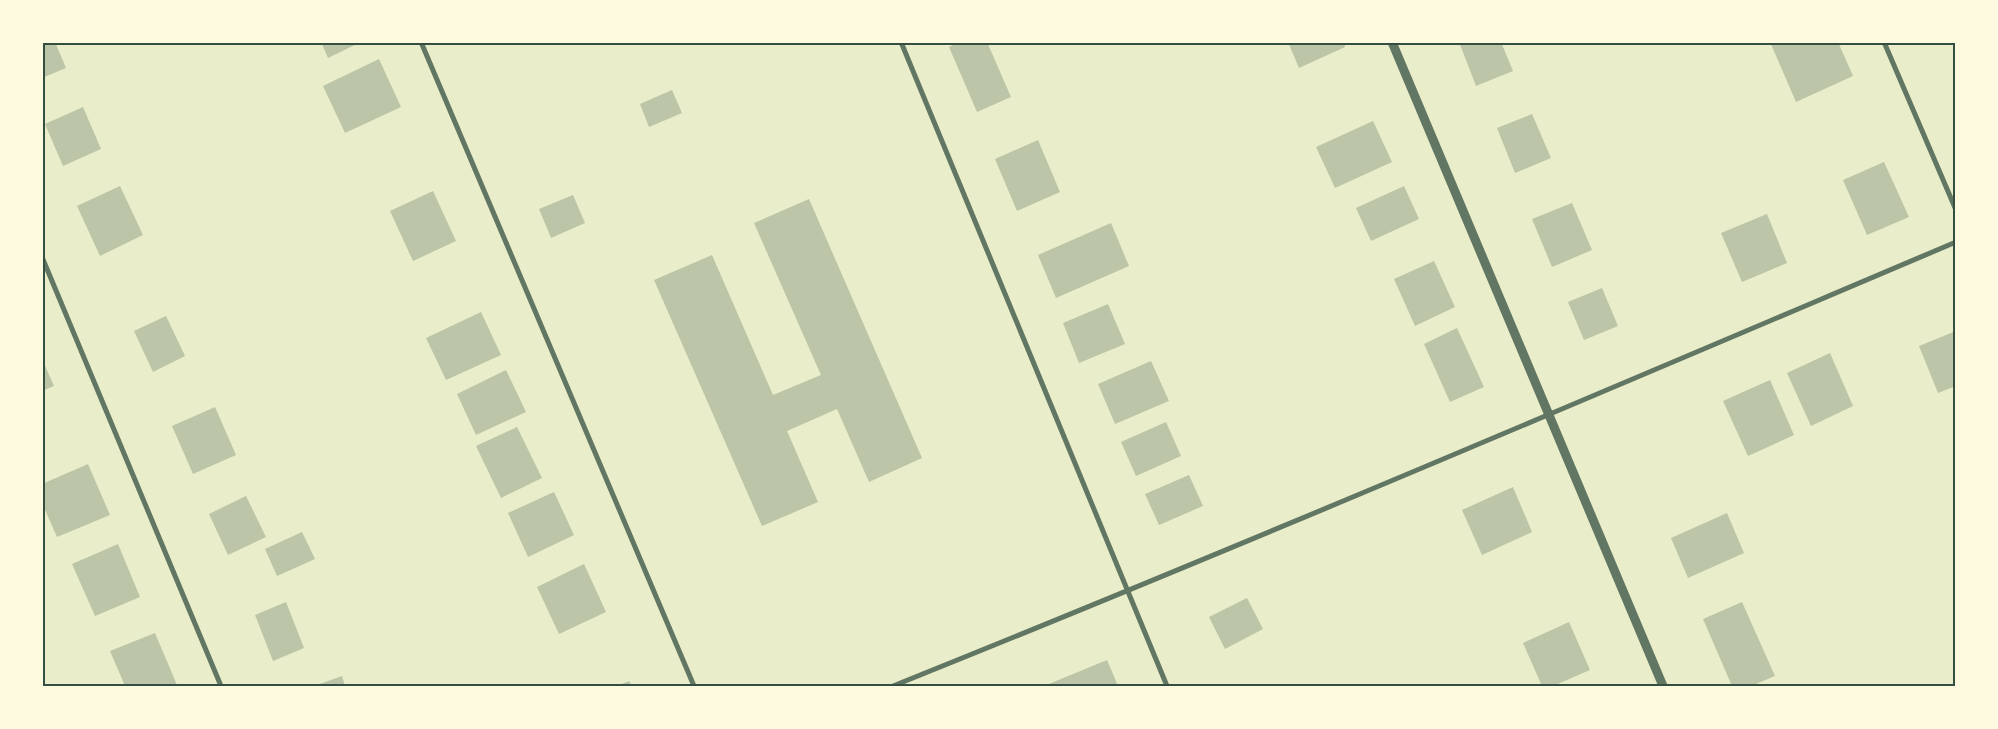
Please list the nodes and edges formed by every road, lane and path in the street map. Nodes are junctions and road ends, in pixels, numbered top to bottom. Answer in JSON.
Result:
{"nodes":[{"id":1,"x":421,"y":42,"type":"edge"},
{"id":2,"x":901,"y":42,"type":"edge"},
{"id":3,"x":1392,"y":42,"type":"edge"},
{"id":4,"x":1884,"y":42,"type":"edge"},
{"id":5,"x":1956,"y":210,"type":"edge"},
{"id":6,"x":1956,"y":242,"type":"edge"},
{"id":7,"x":42,"y":257,"type":"edge"},
{"id":8,"x":1548,"y":416,"type":"junction"},
{"id":9,"x":1127,"y":592,"type":"junction"},
{"id":10,"x":221,"y":686,"type":"edge"},
{"id":11,"x":694,"y":686,"type":"edge"},
{"id":12,"x":893,"y":686,"type":"edge"},
{"id":13,"x":1167,"y":686,"type":"edge"},
{"id":14,"x":1663,"y":686,"type":"edge"}],
"edges":[{"from":1,"to":11,"type":"street"},
{"from":2,"to":9,"type":"street"},
{"from":3,"to":8,"type":"street"},
{"from":4,"to":5,"type":"street"},
{"from":6,"to":8,"type":"street"},
{"from":7,"to":10,"type":"street"},
{"from":8,"to":9,"type":"street"},
{"from":8,"to":14,"type":"street"},
{"from":9,"to":12,"type":"street"},
{"from":9,"to":13,"type":"street"}]}
